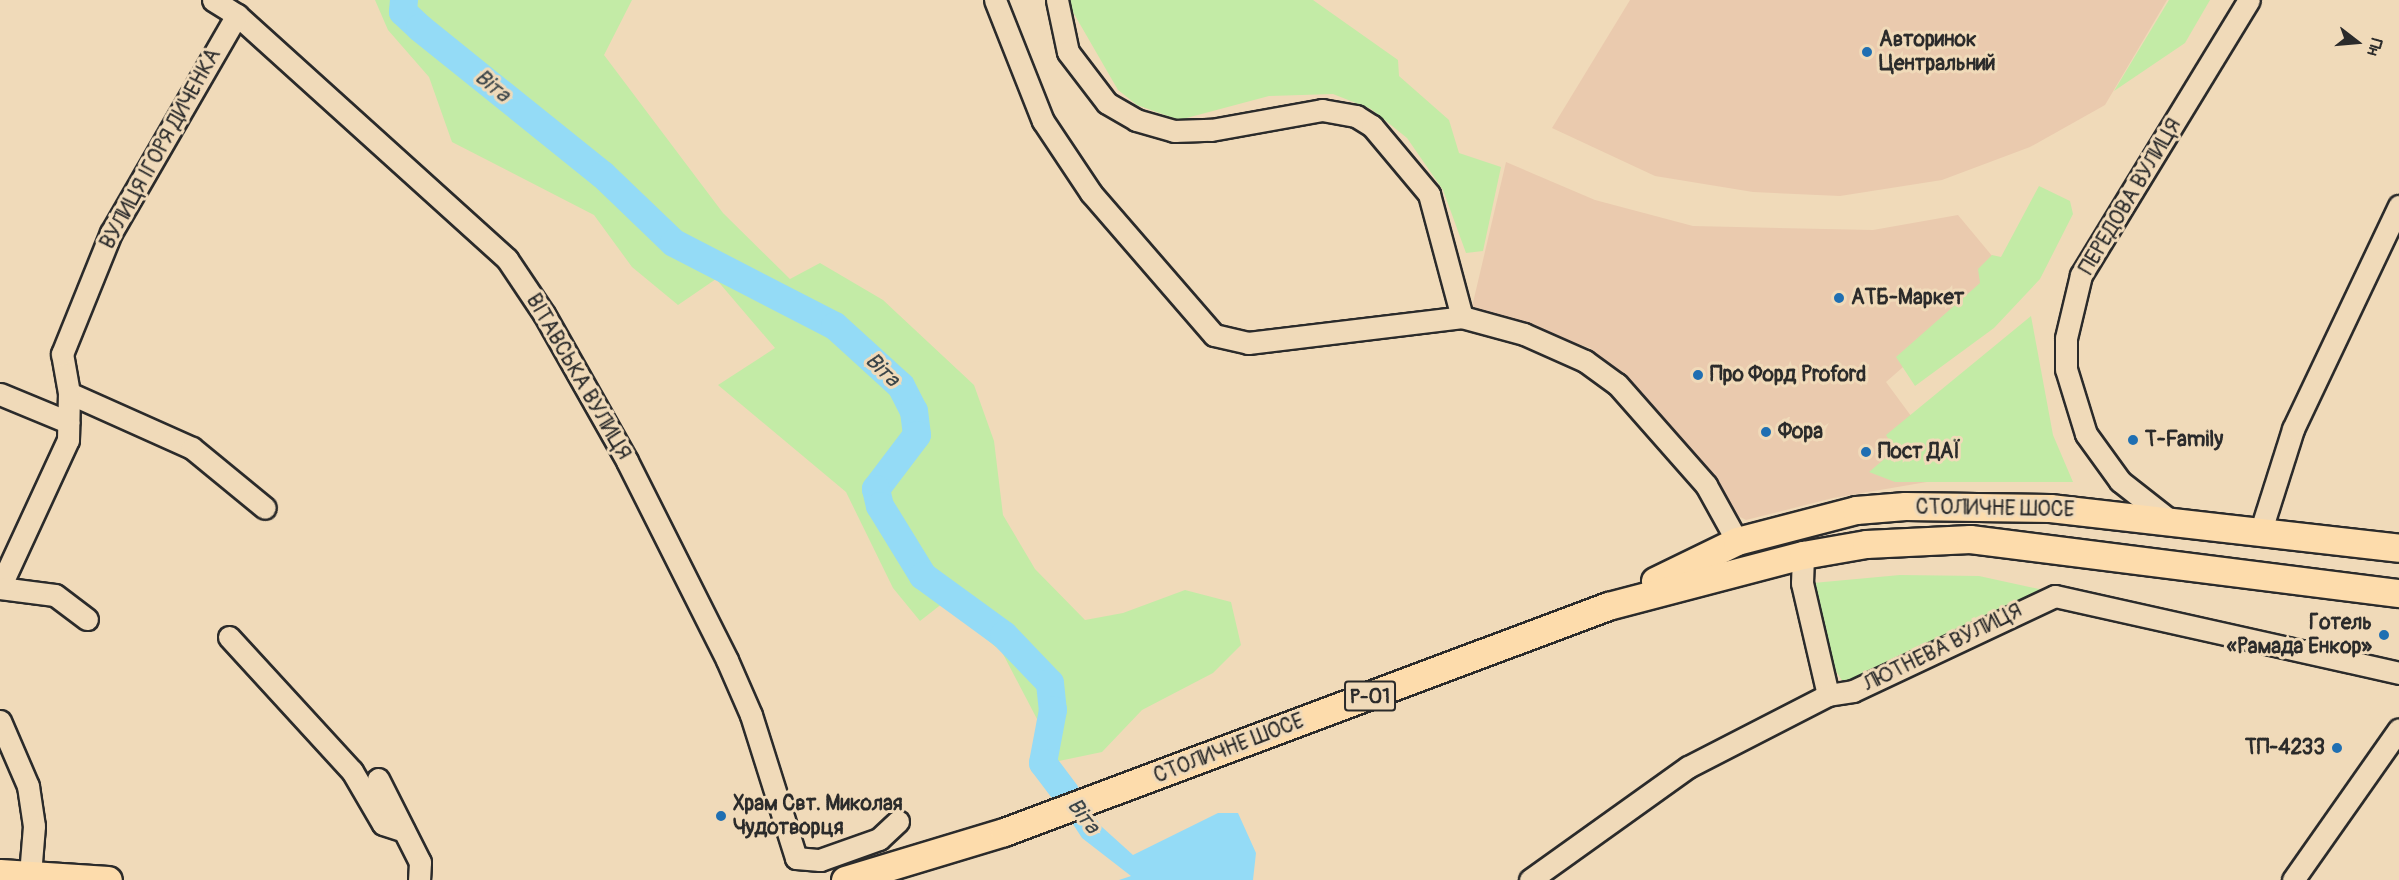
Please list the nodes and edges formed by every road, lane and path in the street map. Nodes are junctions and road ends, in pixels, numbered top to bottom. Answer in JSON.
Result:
{"nodes":[{"id":1,"x":213,"y":0,"type":"edge"},
{"id":2,"x":995,"y":0,"type":"edge"},
{"id":3,"x":1057,"y":0,"type":"edge"},
{"id":4,"x":2249,"y":0,"type":"edge"},
{"id":5,"x":237,"y":15,"type":"junction"},
{"id":6,"x":2399,"y":206,"type":"edge"},
{"id":7,"x":1462,"y":316,"type":"junction"},
{"id":8,"x":69,"y":393,"type":"junction"},
{"id":9,"x":0,"y":394,"type":"edge"},
{"id":10,"x":68,"y":422,"type":"junction"},
{"id":11,"x":265,"y":508,"type":"dead end"},
{"id":12,"x":2167,"y":518,"type":"junction"},
{"id":13,"x":2261,"y":530,"type":"junction"},
{"id":14,"x":1737,"y":542,"type":"junction"},
{"id":15,"x":2399,"y":549,"type":"edge"},
{"id":16,"x":1803,"y":555,"type":"junction"},
{"id":17,"x":2165,"y":562,"type":"junction"},
{"id":18,"x":0,"y":588,"type":"edge"},
{"id":19,"x":2399,"y":593,"type":"edge"},
{"id":20,"x":1608,"y":606,"type":"junction"},
{"id":21,"x":87,"y":619,"type":"dead end"},
{"id":22,"x":229,"y":637,"type":"dead end"},
{"id":23,"x":2399,"y":673,"type":"edge"},
{"id":24,"x":1828,"y":695,"type":"junction"},
{"id":25,"x":0,"y":721,"type":"edge"},
{"id":26,"x":2399,"y":729,"type":"edge"},
{"id":27,"x":378,"y":778,"type":"dead end"},
{"id":28,"x":898,"y":821,"type":"dead end"},
{"id":29,"x":404,"y":831,"type":"junction"},
{"id":30,"x":0,"y":873,"type":"edge"},
{"id":31,"x":30,"y":875,"type":"junction"},
{"id":32,"x":108,"y":880,"type":"edge"},
{"id":33,"x":419,"y":880,"type":"edge"},
{"id":34,"x":845,"y":880,"type":"edge"},
{"id":35,"x":1530,"y":880,"type":"edge"},
{"id":36,"x":2292,"y":880,"type":"edge"}],
"edges":[{"from":1,"to":5,"type":"street","name":"ВІТАВСЬКА ВУЛИЦЯ"},
{"from":2,"to":7,"type":"street"},
{"from":3,"to":7,"type":"street"},
{"from":4,"to":12,"type":"street","name":"ПЕРЕДОВА ВУЛИЦЯ"},
{"from":5,"to":8,"type":"street","name":"ВУЛИЦЯ ІГОРЯ ДИЧЕНКА"},
{"from":5,"to":28,"type":"street","name":"ВІТАВСЬКА ВУЛИЦЯ"},
{"from":6,"to":13,"type":"street"},
{"from":7,"to":14,"type":"street"},
{"from":8,"to":10,"type":"street","name":"ВУЛИЦЯ ІГОРЯ ДИЧЕНКА"},
{"from":8,"to":11,"type":"street"},
{"from":9,"to":10,"type":"street"},
{"from":10,"to":18,"type":"street","name":"ВУЛИЦЯ ІГОРЯ ДИЧЕНКА"},
{"from":12,"to":13,"type":"main road","name":"СТОЛИЧНЕ ШОСЕ"},
{"from":12,"to":14,"type":"main road","name":"СТОЛИЧНЕ ШОСЕ"},
{"from":12,"to":17,"type":"main road"},
{"from":13,"to":15,"type":"main road","name":"СТОЛИЧНЕ ШОСЕ"},
{"from":14,"to":20,"type":"main road","name":"СТОЛИЧНЕ ШОСЕ"},
{"from":16,"to":17,"type":"main road","name":"СТОЛИЧНЕ ШОСЕ"},
{"from":16,"to":20,"type":"main road","name":"СТОЛИЧНЕ ШОСЕ"},
{"from":16,"to":24,"type":"street"},
{"from":17,"to":19,"type":"main road","name":"СТОЛИЧНЕ ШОСЕ"},
{"from":18,"to":21,"type":"street"},
{"from":20,"to":34,"type":"main road","name":"СТОЛИЧНЕ ШОСЕ","number":"Р-01"},
{"from":22,"to":29,"type":"street"},
{"from":23,"to":24,"type":"street","name":"ЛЮТНЕВА ВУЛИЦЯ"},
{"from":24,"to":35,"type":"street","name":"ЛЮТНЕВА ВУЛИЦЯ"},
{"from":25,"to":31,"type":"street"},
{"from":26,"to":36,"type":"street"},
{"from":27,"to":29,"type":"street"},
{"from":29,"to":33,"type":"street"},
{"from":30,"to":31,"type":"main road"},
{"from":31,"to":32,"type":"main road"}]}
